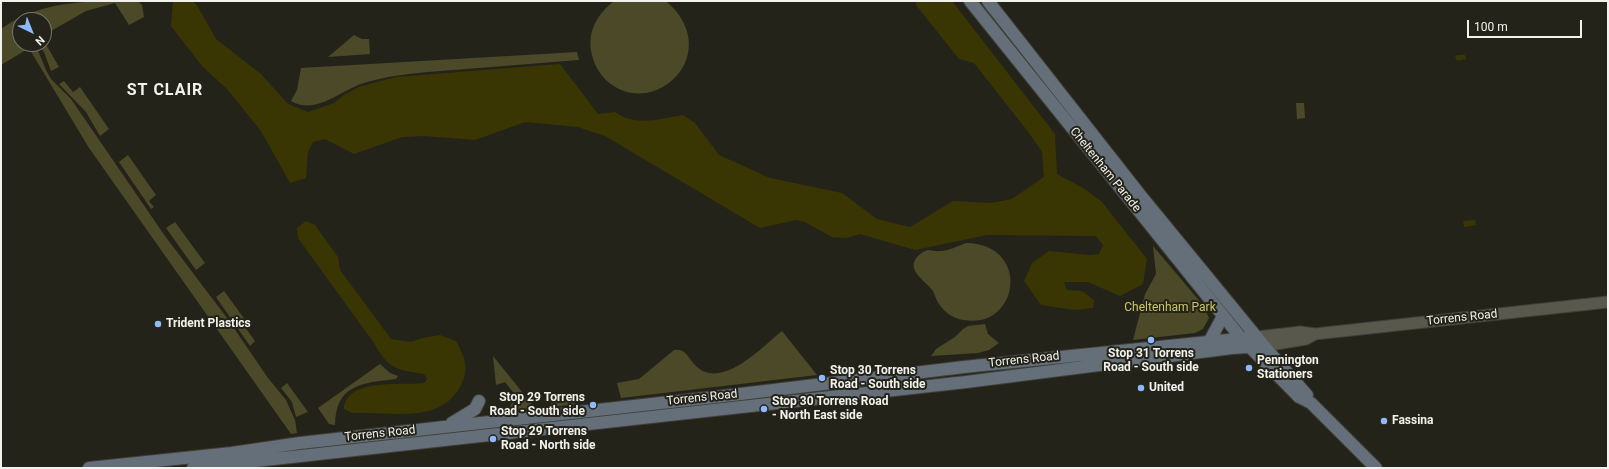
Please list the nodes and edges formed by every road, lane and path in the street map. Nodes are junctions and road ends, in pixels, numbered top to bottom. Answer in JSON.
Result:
{"nodes":[{"id":1,"x":970,"y":1,"type":"edge"},
{"id":2,"x":988,"y":1,"type":"edge"},
{"id":3,"x":1608,"y":302,"type":"edge"},
{"id":4,"x":1223,"y":316,"type":"junction"},
{"id":5,"x":1260,"y":341,"type":"junction"},
{"id":6,"x":1209,"y":342,"type":"junction"},
{"id":7,"x":1245,"y":343,"type":"junction"},
{"id":8,"x":1034,"y":359,"type":"junction"},
{"id":9,"x":1040,"y":372,"type":"junction"},
{"id":10,"x":479,"y":401,"type":"dead end"},
{"id":11,"x":1311,"y":403,"type":"junction"},
{"id":12,"x":446,"y":426,"type":"junction"},
{"id":13,"x":158,"y":465,"type":"edge"},
{"id":14,"x":89,"y":468,"type":"edge"},
{"id":15,"x":93,"y":468,"type":"edge"},
{"id":16,"x":193,"y":468,"type":"edge"},
{"id":17,"x":1376,"y":468,"type":"edge"}],
"edges":[{"from":1,"to":4,"type":"main road","name":"Cheltenham Parade"},
{"from":2,"to":5,"type":"main road","name":"Cheltenham Parade"},
{"from":3,"to":5,"type":"street","name":"Torrens Road"},
{"from":4,"to":6,"type":"main road"},
{"from":4,"to":7,"type":"main road","name":"Cheltenham Parade"},
{"from":5,"to":7,"type":"main road","name":"Torrens Road"},
{"from":5,"to":11,"type":"main road","name":"Cheltenham Parade"},
{"from":6,"to":7,"type":"main road","name":"Torrens Road"},
{"from":6,"to":8,"type":"main road","name":"Torrens Road"},
{"from":7,"to":9,"type":"main road","name":"Torrens Road"},
{"from":7,"to":11,"type":"main road","name":"Cheltenham Parade"},
{"from":8,"to":9,"type":"main road"},
{"from":8,"to":12,"type":"main road","name":"Torrens Road"},
{"from":9,"to":16,"type":"main road","name":"Torrens Road"},
{"from":10,"to":12,"type":"main road"},
{"from":11,"to":17,"type":"main road"},
{"from":12,"to":13,"type":"main road","name":"Torrens Road"},
{"from":13,"to":15,"type":"main road","name":"Torrens Road"},
{"from":14,"to":15,"type":"main road","name":"Torrens Road"}]}
